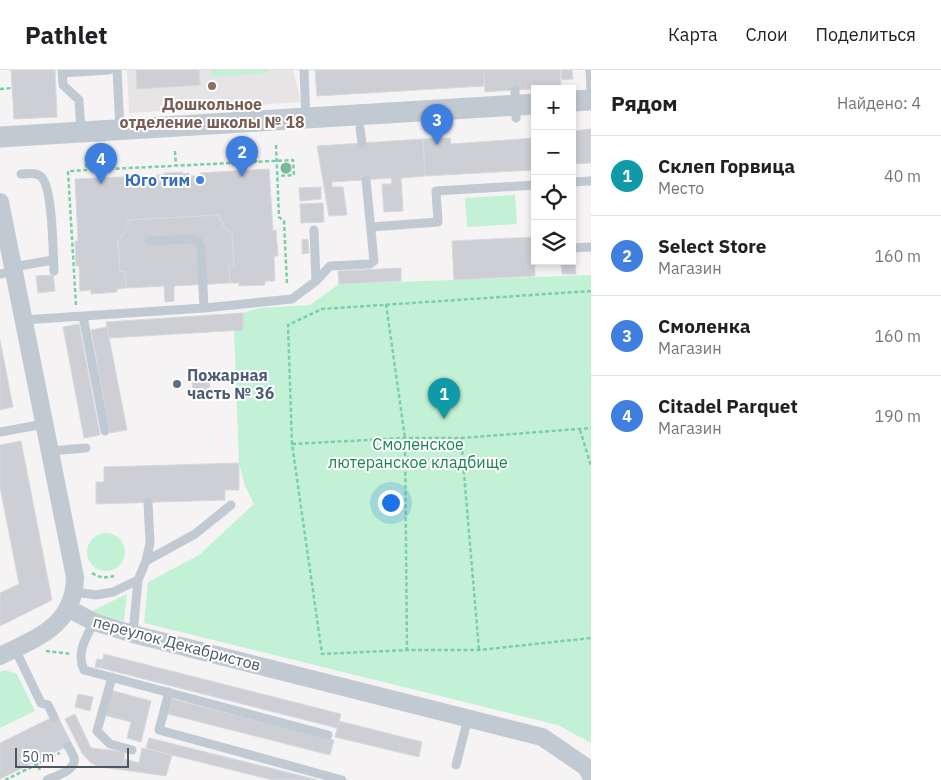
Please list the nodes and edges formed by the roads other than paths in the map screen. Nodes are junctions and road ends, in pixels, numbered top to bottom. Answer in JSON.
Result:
{"nodes":[{"id":1,"x":109,"y":70,"type":"edge"},
{"id":2,"x":117,"y":70,"type":"edge"},
{"id":3,"x":304,"y":70,"type":"edge"},
{"id":4,"x":590,"y":70,"type":"edge"},
{"id":5,"x":62,"y":71,"type":"edge"},
{"id":6,"x":591,"y":92,"type":"edge"},
{"id":7,"x":591,"y":100,"type":"edge"},
{"id":8,"x":576,"y":101,"type":"edge"},
{"id":9,"x":523,"y":107,"type":"edge"},
{"id":10,"x":591,"y":114,"type":"edge"},
{"id":11,"x":576,"y":115,"type":"edge"},
{"id":12,"x":306,"y":118,"type":"junction"},
{"id":13,"x":120,"y":129,"type":"junction"},
{"id":14,"x":81,"y":132,"type":"junction"},
{"id":15,"x":0,"y":137,"type":"edge"},
{"id":16,"x":0,"y":149,"type":"edge"},
{"id":17,"x":21,"y":174,"type":"dead end"},
{"id":18,"x":366,"y":180,"type":"dead end"},
{"id":19,"x":591,"y":181,"type":"edge"},
{"id":20,"x":576,"y":182,"type":"edge"},
{"id":21,"x":531,"y":185,"type":"edge"},
{"id":22,"x":1,"y":212,"type":"edge"},
{"id":23,"x":370,"y":227,"type":"junction"},
{"id":24,"x":314,"y":230,"type":"dead end"},
{"id":25,"x":150,"y":241,"type":"dead end"},
{"id":26,"x":591,"y":247,"type":"edge"},
{"id":27,"x":576,"y":248,"type":"edge"},
{"id":28,"x":53,"y":260,"type":"junction"},
{"id":29,"x":9,"y":271,"type":"edge"},
{"id":30,"x":54,"y":271,"type":"dead end"},
{"id":31,"x":316,"y":281,"type":"junction"},
{"id":32,"x":204,"y":308,"type":"junction"},
{"id":33,"x":83,"y":316,"type":"junction"},
{"id":34,"x":23,"y":320,"type":"junction"},
{"id":35,"x":44,"y":424,"type":"junction"},
{"id":36,"x":105,"y":431,"type":"dead end"},
{"id":37,"x":0,"y":432,"type":"edge"},
{"id":38,"x":86,"y":448,"type":"dead end"},
{"id":39,"x":50,"y":451,"type":"junction"},
{"id":40,"x":148,"y":502,"type":"dead end"},
{"id":41,"x":231,"y":505,"type":"dead end"},
{"id":42,"x":146,"y":561,"type":"junction"},
{"id":43,"x":138,"y":580,"type":"junction"},
{"id":44,"x":75,"y":592,"type":"junction"},
{"id":45,"x":69,"y":609,"type":"junction"},
{"id":46,"x":94,"y":622,"type":"junction"},
{"id":47,"x":133,"y":634,"type":"junction"},
{"id":48,"x":7,"y":652,"type":"edge"},
{"id":49,"x":112,"y":677,"type":"junction"},
{"id":50,"x":169,"y":692,"type":"junction"},
{"id":51,"x":54,"y":716,"type":"dead end"},
{"id":52,"x":468,"y":718,"type":"junction"},
{"id":53,"x":328,"y":735,"type":"dead end"},
{"id":54,"x":69,"y":748,"type":"road end"},
{"id":55,"x":132,"y":750,"type":"dead end"},
{"id":56,"x":456,"y":765,"type":"dead end"},
{"id":57,"x":591,"y":776,"type":"edge"},
{"id":58,"x":47,"y":780,"type":"edge"},
{"id":59,"x":342,"y":780,"type":"edge"}],
"edges":[{"from":1,"to":5,"type":"lane"},
{"from":2,"to":13,"type":"lane"},
{"from":3,"to":12,"type":"lane"},
{"from":4,"to":6,"type":"lane"},
{"from":5,"to":14,"type":"lane"},
{"from":7,"to":8,"type":"street"},
{"from":9,"to":12,"type":"street"},
{"from":9,"to":16,"type":"street"},
{"from":10,"to":11,"type":"street"},
{"from":12,"to":13,"type":"street"},
{"from":13,"to":14,"type":"street"},
{"from":14,"to":15,"type":"street"},
{"from":17,"to":28,"type":"lane"},
{"from":18,"to":23,"type":"lane"},
{"from":19,"to":20,"type":"lane"},
{"from":21,"to":23,"type":"lane"},
{"from":22,"to":29,"type":"street"},
{"from":23,"to":31,"type":"lane"},
{"from":24,"to":31,"type":"lane"},
{"from":25,"to":32,"type":"lane"},
{"from":26,"to":27,"type":"lane"},
{"from":28,"to":29,"type":"lane"},
{"from":28,"to":30,"type":"lane"},
{"from":29,"to":34,"type":"street"},
{"from":31,"to":32,"type":"lane"},
{"from":32,"to":33,"type":"lane"},
{"from":33,"to":34,"type":"lane"},
{"from":33,"to":36,"type":"lane"},
{"from":34,"to":35,"type":"street"},
{"from":35,"to":37,"type":"lane"},
{"from":35,"to":39,"type":"street"},
{"from":38,"to":39,"type":"lane"},
{"from":39,"to":44,"type":"street"},
{"from":40,"to":42,"type":"lane"},
{"from":41,"to":42,"type":"lane"},
{"from":42,"to":43,"type":"lane"},
{"from":43,"to":44,"type":"lane"},
{"from":43,"to":47,"type":"lane"},
{"from":44,"to":45,"type":"street"},
{"from":45,"to":46,"type":"street","name":"переулок Декабристов"},
{"from":45,"to":48,"type":"street"},
{"from":46,"to":47,"type":"street","name":"переулок Декабристов"},
{"from":46,"to":49,"type":"lane"},
{"from":47,"to":52,"type":"street","name":"переулок Декабристов"},
{"from":48,"to":51,"type":"lane"},
{"from":49,"to":50,"type":"lane"},
{"from":49,"to":55,"type":"lane"},
{"from":50,"to":53,"type":"lane"},
{"from":50,"to":59,"type":"lane"},
{"from":52,"to":56,"type":"lane"},
{"from":52,"to":57,"type":"street","name":"переулок Декабристов"},
{"from":54,"to":58,"type":"lane"}]}
